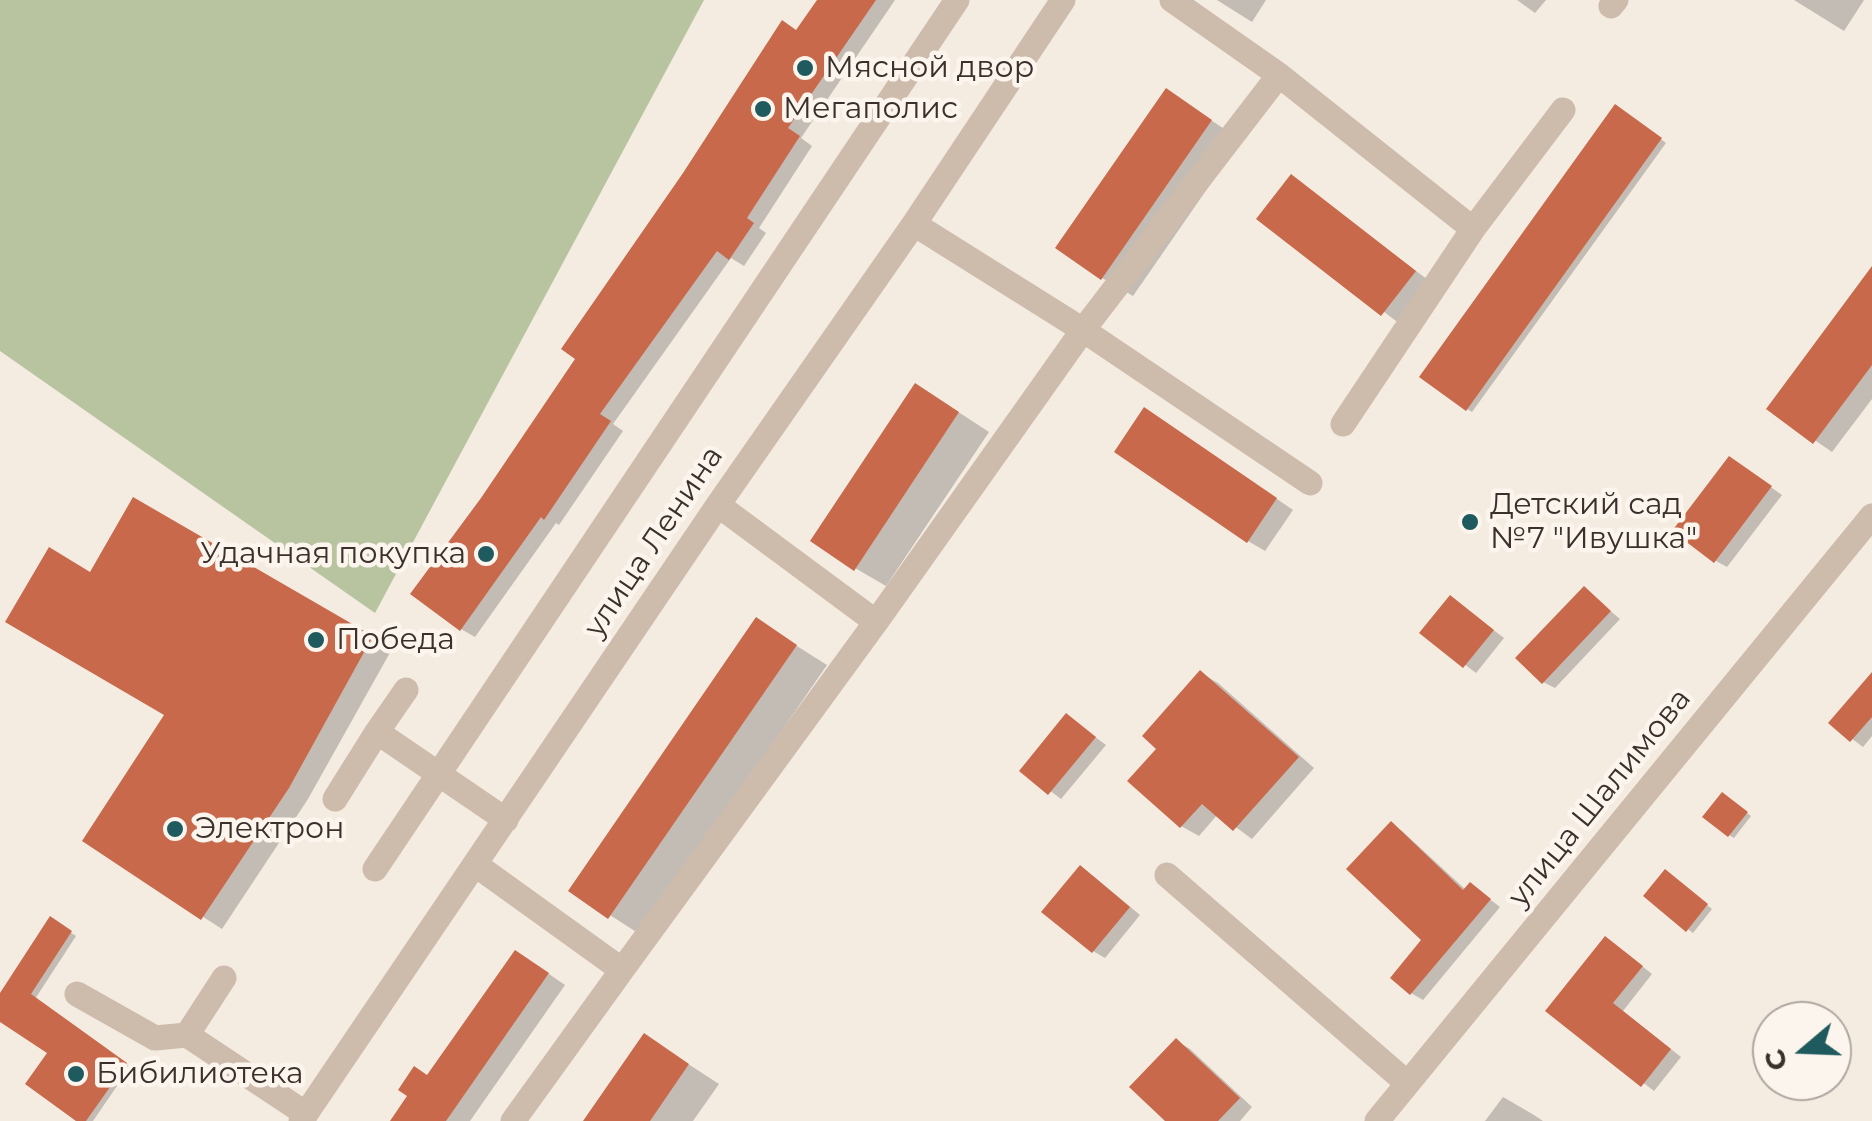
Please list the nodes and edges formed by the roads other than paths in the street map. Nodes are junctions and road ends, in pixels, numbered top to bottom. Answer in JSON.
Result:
{"nodes":[{"id":1,"x":957,"y":0,"type":"edge"},
{"id":2,"x":1063,"y":0,"type":"edge"},
{"id":3,"x":1172,"y":0,"type":"edge"},
{"id":4,"x":1279,"y":75,"type":"junction"},
{"id":5,"x":1563,"y":110,"type":"dead end"},
{"id":6,"x":914,"y":224,"type":"junction"},
{"id":7,"x":1473,"y":229,"type":"junction"},
{"id":8,"x":1082,"y":330,"type":"junction"},
{"id":9,"x":1343,"y":424,"type":"dead end"},
{"id":10,"x":1310,"y":484,"type":"dead end"},
{"id":11,"x":718,"y":505,"type":"junction"},
{"id":12,"x":1872,"y":516,"type":"edge"},
{"id":13,"x":876,"y":622,"type":"junction"},
{"id":14,"x":406,"y":690,"type":"dead end"},
{"id":15,"x":377,"y":732,"type":"junction"},
{"id":16,"x":439,"y":773,"type":"junction"},
{"id":17,"x":335,"y":799,"type":"dead end"},
{"id":18,"x":506,"y":820,"type":"junction"},
{"id":19,"x":476,"y":865,"type":"junction"},
{"id":20,"x":375,"y":869,"type":"dead end"},
{"id":21,"x":1167,"y":875,"type":"dead end"},
{"id":22,"x":622,"y":970,"type":"junction"},
{"id":23,"x":224,"y":978,"type":"dead end"},
{"id":24,"x":77,"y":994,"type":"dead end"},
{"id":25,"x":187,"y":1035,"type":"junction"},
{"id":26,"x":1408,"y":1083,"type":"junction"},
{"id":27,"x":303,"y":1118,"type":"edge"},
{"id":28,"x":513,"y":1121,"type":"edge"},
{"id":29,"x":1377,"y":1121,"type":"edge"}],
"edges":[{"from":1,"to":16,"type":"street"},
{"from":2,"to":6,"type":"street","name":"улица Ленина"},
{"from":3,"to":4,"type":"street"},
{"from":4,"to":7,"type":"street"},
{"from":4,"to":8,"type":"street"},
{"from":5,"to":7,"type":"street"},
{"from":6,"to":8,"type":"street"},
{"from":6,"to":11,"type":"street","name":"улица Ленина"},
{"from":7,"to":9,"type":"street"},
{"from":8,"to":10,"type":"street"},
{"from":8,"to":13,"type":"street"},
{"from":11,"to":13,"type":"street"},
{"from":11,"to":18,"type":"street","name":"улица Ленина"},
{"from":12,"to":26,"type":"street","name":"улица Шалимова"},
{"from":13,"to":22,"type":"street"},
{"from":14,"to":15,"type":"street"},
{"from":15,"to":16,"type":"street"},
{"from":15,"to":17,"type":"street"},
{"from":16,"to":18,"type":"street"},
{"from":16,"to":20,"type":"street"},
{"from":18,"to":19,"type":"street","name":"улица Ленина"},
{"from":19,"to":22,"type":"street"},
{"from":19,"to":27,"type":"street","name":"улица Ленина"},
{"from":21,"to":26,"type":"street"},
{"from":22,"to":28,"type":"street"},
{"from":23,"to":25,"type":"street"},
{"from":24,"to":25,"type":"street"},
{"from":25,"to":27,"type":"street"},
{"from":26,"to":29,"type":"street","name":"улица Шалимова"}]}
